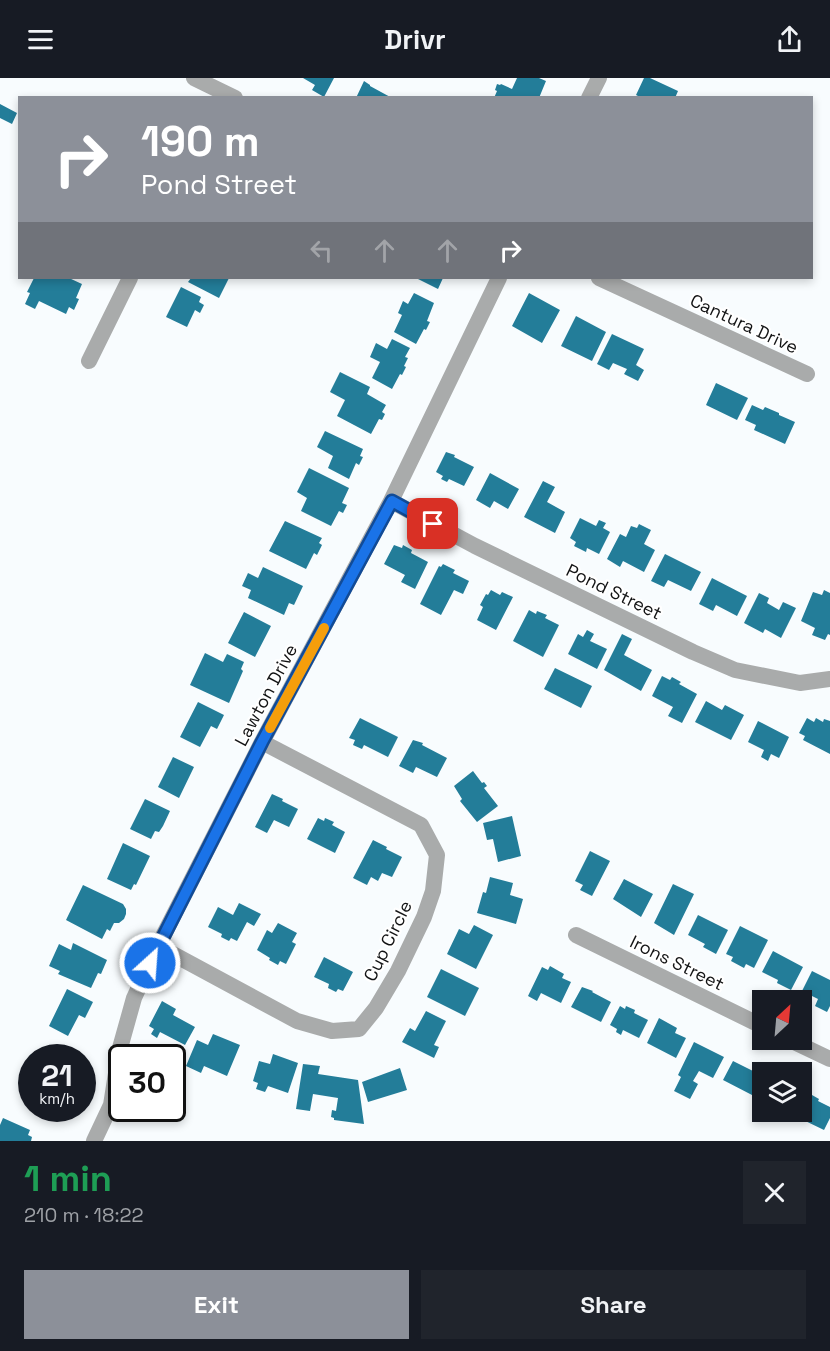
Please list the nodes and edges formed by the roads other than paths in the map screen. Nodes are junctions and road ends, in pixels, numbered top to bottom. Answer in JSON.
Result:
{"nodes":[{"id":1,"x":194,"y":78,"type":"edge"},
{"id":2,"x":599,"y":78,"type":"edge"},
{"id":3,"x":225,"y":95,"type":"edge"},
{"id":4,"x":591,"y":96,"type":"edge"},
{"id":5,"x":130,"y":279,"type":"edge"},
{"id":6,"x":499,"y":279,"type":"edge"},
{"id":7,"x":601,"y":279,"type":"edge"},
{"id":8,"x":89,"y":361,"type":"dead end"},
{"id":9,"x":807,"y":375,"type":"dead end"},
{"id":10,"x":392,"y":501,"type":"junction"},
{"id":11,"x":830,"y":679,"type":"edge"},
{"id":12,"x":262,"y":742,"type":"junction"},
{"id":13,"x":576,"y":935,"type":"dead end"},
{"id":14,"x":158,"y":946,"type":"junction"},
{"id":15,"x":752,"y":1021,"type":"edge"},
{"id":16,"x":811,"y":1050,"type":"edge"},
{"id":17,"x":830,"y":1059,"type":"edge"},
{"id":18,"x":94,"y":1141,"type":"edge"}],
"edges":[{"from":1,"to":3,"type":"street"},
{"from":2,"to":4,"type":"street"},
{"from":5,"to":8,"type":"street"},
{"from":6,"to":10,"type":"street","name":"Lawton Drive"},
{"from":7,"to":9,"type":"street","name":"Cantura Drive"},
{"from":10,"to":11,"type":"street","name":"Pond Street"},
{"from":10,"to":12,"type":"street","name":"Lawton Drive"},
{"from":12,"to":14,"type":"street","name":"Lawton Drive"},
{"from":12,"to":14,"type":"street","name":"Cup Circle"},
{"from":13,"to":15,"type":"street","name":"Irons Street"},
{"from":14,"to":18,"type":"street","name":"Lawton Drive"},
{"from":16,"to":17,"type":"street"}]}
